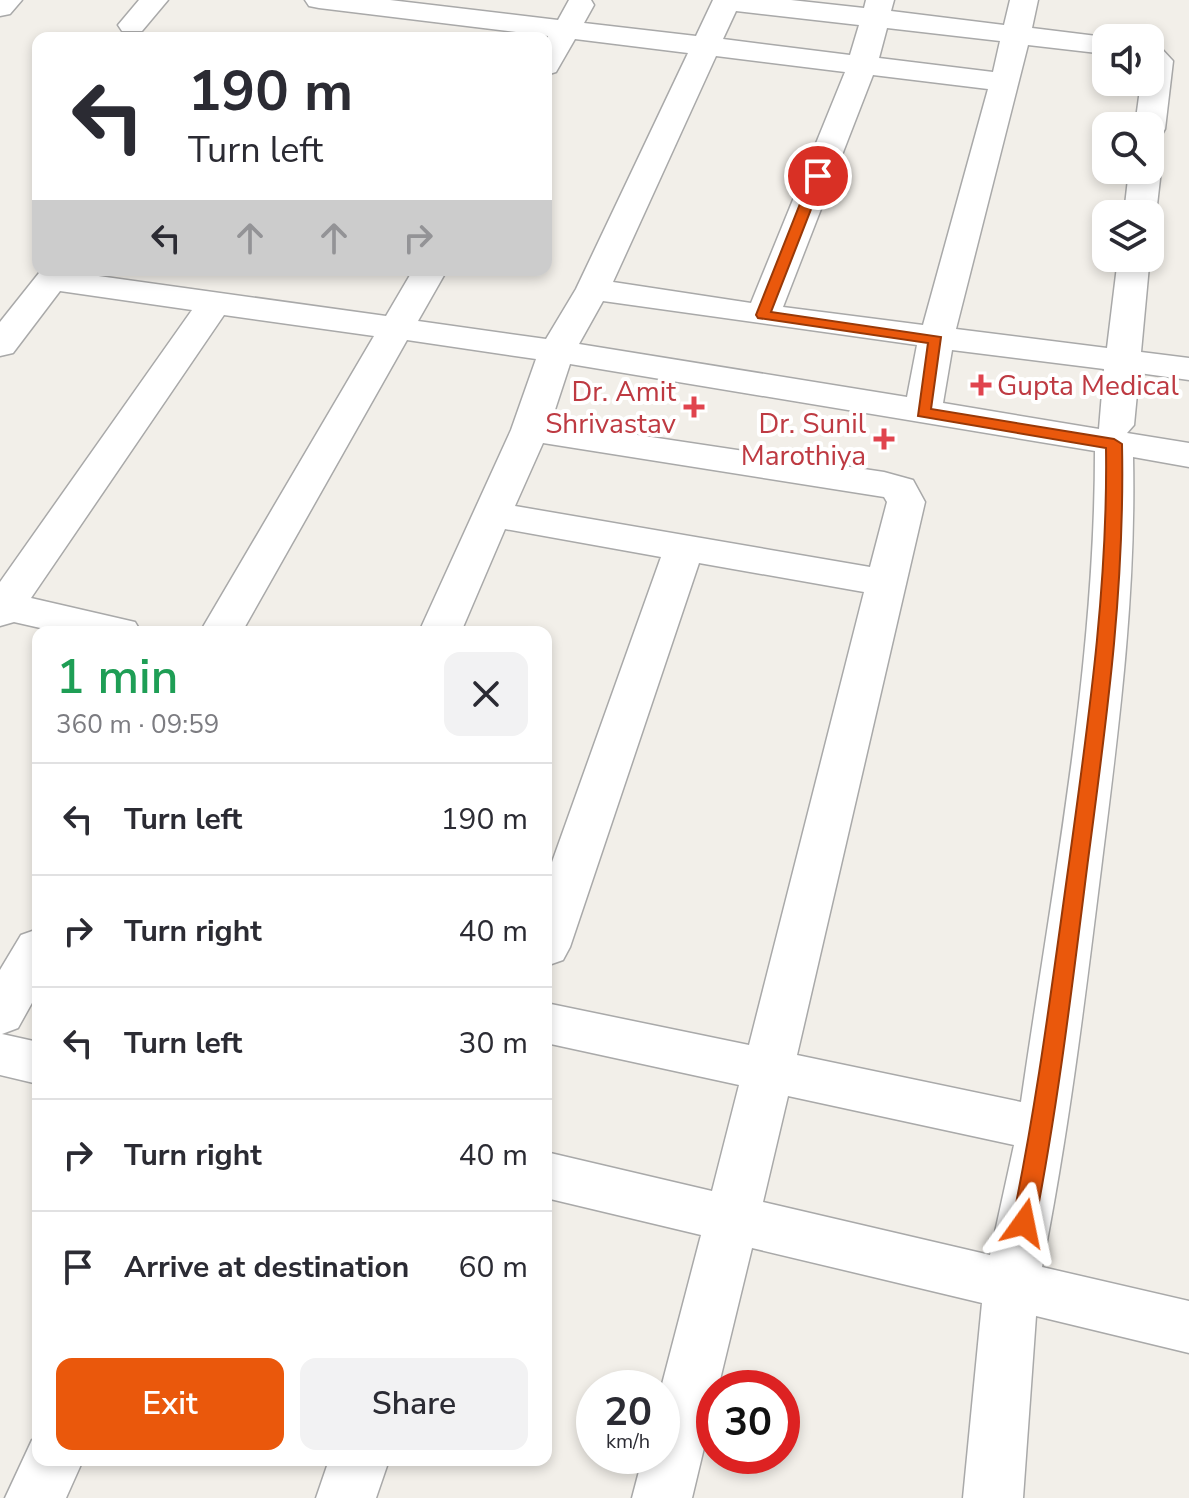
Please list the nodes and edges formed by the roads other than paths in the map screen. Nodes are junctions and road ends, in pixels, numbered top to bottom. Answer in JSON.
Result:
{"nodes":[{"id":1,"x":8,"y":0,"type":"edge"},
{"id":2,"x":154,"y":0,"type":"edge"},
{"id":3,"x":319,"y":0,"type":"edge"},
{"id":4,"x":583,"y":0,"type":"edge"},
{"id":5,"x":727,"y":0,"type":"edge"},
{"id":6,"x":1024,"y":0,"type":"edge"},
{"id":7,"x":436,"y":7,"type":"edge"},
{"id":8,"x":0,"y":8,"type":"edge"},
{"id":9,"x":878,"y":9,"type":"edge"},
{"id":10,"x":132,"y":25,"type":"dead end"},
{"id":11,"x":567,"y":29,"type":"junction"},
{"id":12,"x":1016,"y":34,"type":"junction"},
{"id":13,"x":1092,"y":43,"type":"edge"},
{"id":14,"x":706,"y":46,"type":"junction"},
{"id":15,"x":552,"y":55,"type":"edge"},
{"id":16,"x":862,"y":65,"type":"junction"},
{"id":17,"x":1005,"y":82,"type":"junction"},
{"id":18,"x":1133,"y":272,"type":"edge"},
{"id":19,"x":59,"y":276,"type":"edge"},
{"id":20,"x":77,"y":276,"type":"edge"},
{"id":21,"x":82,"y":276,"type":"edge"},
{"id":22,"x":427,"y":276,"type":"edge"},
{"id":23,"x":593,"y":289,"type":"junction"},
{"id":24,"x":214,"y":304,"type":"junction"},
{"id":25,"x":763,"y":315,"type":"junction"},
{"id":26,"x":399,"y":324,"type":"junction"},
{"id":27,"x":936,"y":340,"type":"junction"},
{"id":28,"x":0,"y":345,"type":"edge"},
{"id":29,"x":560,"y":347,"type":"junction"},
{"id":30,"x":1123,"y":363,"type":"junction"},
{"id":31,"x":1189,"y":369,"type":"edge"},
{"id":32,"x":925,"y":404,"type":"junction"},
{"id":33,"x":530,"y":430,"type":"junction"},
{"id":34,"x":1115,"y":434,"type":"junction"},
{"id":35,"x":1189,"y":435,"type":"edge"},
{"id":36,"x":1189,"y":455,"type":"edge"},
{"id":37,"x":494,"y":515,"type":"junction"},
{"id":38,"x":684,"y":548,"type":"junction"},
{"id":39,"x":887,"y":583,"type":"junction"},
{"id":40,"x":1,"y":607,"type":"edge"},
{"id":41,"x":91,"y":626,"type":"edge"},
{"id":42,"x":224,"y":626,"type":"edge"},
{"id":43,"x":443,"y":626,"type":"edge"},
{"id":44,"x":552,"y":930,"type":"edge"},
{"id":45,"x":32,"y":958,"type":"edge"},
{"id":46,"x":0,"y":1014,"type":"edge"},
{"id":47,"x":552,"y":1024,"type":"edge"},
{"id":48,"x":0,"y":1054,"type":"edge"},
{"id":49,"x":32,"y":1062,"type":"edge"},
{"id":50,"x":769,"y":1068,"type":"junction"},
{"id":51,"x":1043,"y":1129,"type":"junction"},
{"id":52,"x":552,"y":1176,"type":"edge"},
{"id":53,"x":732,"y":1219,"type":"junction"},
{"id":54,"x":1011,"y":1285,"type":"junction"},
{"id":55,"x":1189,"y":1327,"type":"edge"},
{"id":56,"x":50,"y":1466,"type":"edge"},
{"id":57,"x":357,"y":1466,"type":"edge"},
{"id":58,"x":35,"y":1498,"type":"edge"},
{"id":59,"x":346,"y":1498,"type":"edge"},
{"id":60,"x":662,"y":1498,"type":"edge"},
{"id":61,"x":993,"y":1498,"type":"edge"}],
"edges":[{"from":1,"to":8,"type":"street"},
{"from":2,"to":10,"type":"street"},
{"from":3,"to":7,"type":"street"},
{"from":4,"to":11,"type":"street"},
{"from":5,"to":9,"type":"street"},
{"from":5,"to":14,"type":"street"},
{"from":6,"to":12,"type":"street"},
{"from":7,"to":11,"type":"street"},
{"from":9,"to":12,"type":"street"},
{"from":9,"to":16,"type":"street"},
{"from":11,"to":14,"type":"street"},
{"from":11,"to":15,"type":"street"},
{"from":12,"to":13,"type":"street"},
{"from":12,"to":17,"type":"street"},
{"from":14,"to":16,"type":"street"},
{"from":14,"to":23,"type":"street"},
{"from":16,"to":17,"type":"street"},
{"from":16,"to":25,"type":"street"},
{"from":17,"to":27,"type":"street"},
{"from":18,"to":30,"type":"street"},
{"from":19,"to":28,"type":"street"},
{"from":20,"to":24,"type":"street"},
{"from":21,"to":26,"type":"street"},
{"from":22,"to":26,"type":"street"},
{"from":23,"to":25,"type":"street"},
{"from":23,"to":29,"type":"street"},
{"from":24,"to":26,"type":"street"},
{"from":24,"to":40,"type":"street"},
{"from":25,"to":27,"type":"street"},
{"from":26,"to":29,"type":"street"},
{"from":26,"to":42,"type":"street"},
{"from":27,"to":30,"type":"street"},
{"from":27,"to":32,"type":"street"},
{"from":29,"to":32,"type":"street"},
{"from":29,"to":33,"type":"street"},
{"from":30,"to":31,"type":"street"},
{"from":30,"to":34,"type":"street"},
{"from":32,"to":34,"type":"street"},
{"from":33,"to":37,"type":"street"},
{"from":33,"to":39,"type":"street"},
{"from":34,"to":35,"type":"street"},
{"from":34,"to":36,"type":"street"},
{"from":34,"to":51,"type":"street"},
{"from":37,"to":38,"type":"street"},
{"from":37,"to":43,"type":"street"},
{"from":38,"to":39,"type":"street"},
{"from":38,"to":44,"type":"street"},
{"from":39,"to":50,"type":"street"},
{"from":40,"to":41,"type":"street"},
{"from":45,"to":46,"type":"street"},
{"from":47,"to":50,"type":"street"},
{"from":48,"to":49,"type":"street"},
{"from":50,"to":51,"type":"street"},
{"from":50,"to":53,"type":"street"},
{"from":51,"to":54,"type":"street"},
{"from":52,"to":53,"type":"street"},
{"from":53,"to":54,"type":"street"},
{"from":53,"to":60,"type":"street"},
{"from":54,"to":55,"type":"street"},
{"from":54,"to":61,"type":"street"},
{"from":56,"to":58,"type":"street"},
{"from":57,"to":59,"type":"street"}]}
